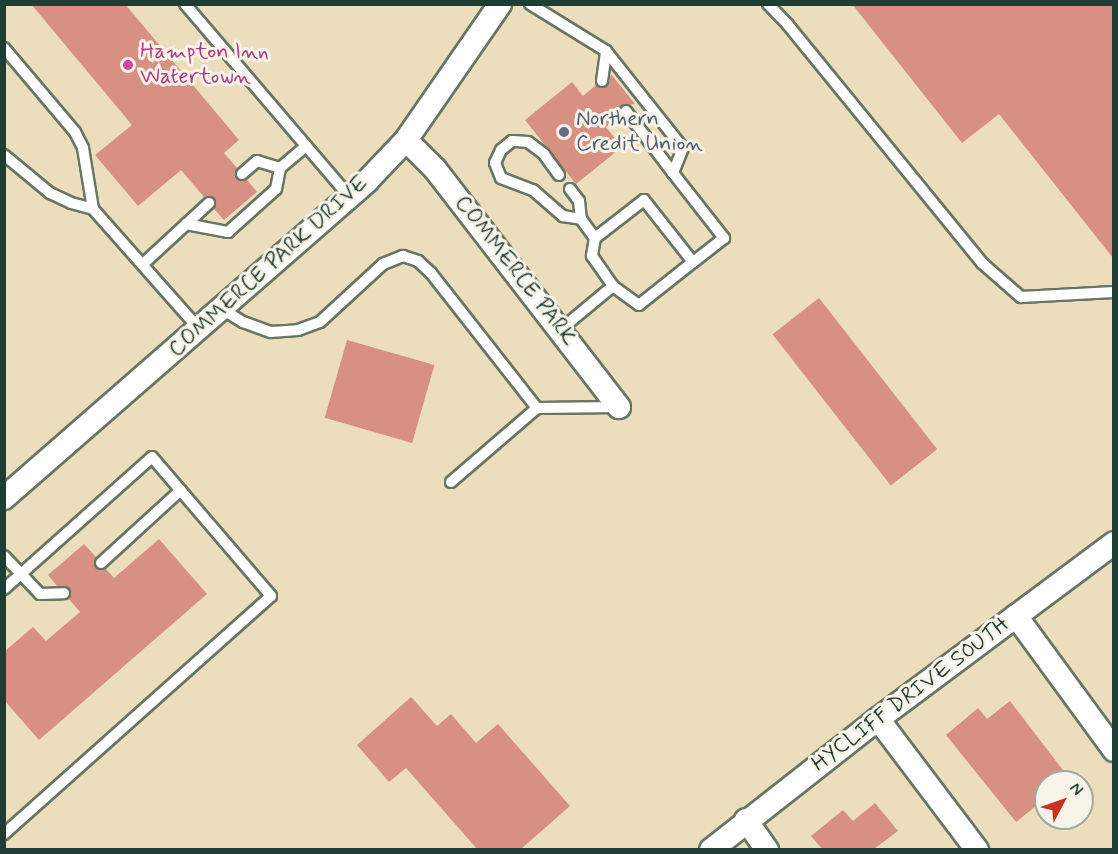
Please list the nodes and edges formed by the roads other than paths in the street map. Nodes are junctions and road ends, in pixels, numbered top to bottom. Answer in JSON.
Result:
{"nodes":[{"id":1,"x":185,"y":4,"type":"edge"},
{"id":2,"x":500,"y":4,"type":"edge"},
{"id":3,"x":530,"y":4,"type":"edge"},
{"id":4,"x":768,"y":4,"type":"edge"},
{"id":5,"x":4,"y":48,"type":"edge"},
{"id":6,"x":606,"y":51,"type":"junction"},
{"id":7,"x":602,"y":81,"type":"dead end"},
{"id":8,"x":626,"y":111,"type":"dead end"},
{"id":9,"x":405,"y":140,"type":"junction"},
{"id":10,"x":306,"y":146,"type":"junction"},
{"id":11,"x":4,"y":155,"type":"edge"},
{"id":12,"x":280,"y":168,"type":"junction"},
{"id":13,"x":673,"y":173,"type":"junction"},
{"id":14,"x":242,"y":174,"type":"dead end"},
{"id":15,"x":559,"y":174,"type":"dead end"},
{"id":16,"x":570,"y":189,"type":"dead end"},
{"id":17,"x":349,"y":196,"type":"junction"},
{"id":18,"x":209,"y":203,"type":"dead end"},
{"id":19,"x":93,"y":209,"type":"junction"},
{"id":20,"x":581,"y":219,"type":"junction"},
{"id":21,"x":186,"y":224,"type":"junction"},
{"id":22,"x":595,"y":238,"type":"junction"},
{"id":23,"x":693,"y":262,"type":"junction"},
{"id":24,"x":142,"y":264,"type":"junction"},
{"id":25,"x":613,"y":286,"type":"junction"},
{"id":26,"x":1113,"y":292,"type":"edge"},
{"id":27,"x":222,"y":309,"type":"junction"},
{"id":28,"x":199,"y":329,"type":"junction"},
{"id":29,"x":560,"y":330,"type":"junction"},
{"id":30,"x":619,"y":407,"type":"joint"},
{"id":31,"x":537,"y":408,"type":"junction"},
{"id":32,"x":451,"y":482,"type":"dead end"},
{"id":33,"x":181,"y":490,"type":"junction"},
{"id":34,"x":4,"y":498,"type":"edge"},
{"id":35,"x":1113,"y":543,"type":"edge"},
{"id":36,"x":4,"y":556,"type":"edge"},
{"id":37,"x":101,"y":563,"type":"dead end"},
{"id":38,"x":20,"y":574,"type":"junction"},
{"id":39,"x":4,"y":589,"type":"edge"},
{"id":40,"x":64,"y":593,"type":"dead end"},
{"id":41,"x":1016,"y":616,"type":"junction"},
{"id":42,"x":878,"y":719,"type":"junction"},
{"id":43,"x":1113,"y":750,"type":"edge"},
{"id":44,"x":746,"y":820,"type":"junction"},
{"id":45,"x":4,"y":834,"type":"edge"},
{"id":46,"x":711,"y":849,"type":"edge"},
{"id":47,"x":767,"y":849,"type":"edge"},
{"id":48,"x":977,"y":849,"type":"edge"}],
"edges":[{"from":1,"to":10,"type":"lane"},
{"from":2,"to":9,"type":"street","name":"COMMERCE PARK DRIVE"},
{"from":3,"to":6,"type":"lane"},
{"from":4,"to":26,"type":"lane"},
{"from":5,"to":19,"type":"lane"},
{"from":6,"to":7,"type":"lane"},
{"from":6,"to":13,"type":"lane"},
{"from":8,"to":13,"type":"lane"},
{"from":9,"to":17,"type":"street","name":"COMMERCE PARK DRIVE"},
{"from":9,"to":29,"type":"street","name":"COMMERCE PARK"},
{"from":10,"to":12,"type":"lane"},
{"from":10,"to":17,"type":"lane"},
{"from":11,"to":19,"type":"lane"},
{"from":12,"to":14,"type":"lane"},
{"from":12,"to":21,"type":"lane"},
{"from":13,"to":23,"type":"lane"},
{"from":15,"to":20,"type":"lane"},
{"from":16,"to":20,"type":"lane"},
{"from":17,"to":27,"type":"street","name":"COMMERCE PARK DRIVE"},
{"from":18,"to":21,"type":"lane"},
{"from":19,"to":24,"type":"lane"},
{"from":20,"to":22,"type":"lane"},
{"from":21,"to":24,"type":"lane"},
{"from":22,"to":23,"type":"lane"},
{"from":22,"to":25,"type":"lane"},
{"from":23,"to":25,"type":"lane"},
{"from":24,"to":28,"type":"lane"},
{"from":25,"to":29,"type":"lane"},
{"from":27,"to":28,"type":"street","name":"COMMERCE PARK DRIVE"},
{"from":27,"to":31,"type":"lane"},
{"from":28,"to":34,"type":"street","name":"COMMERCE PARK DRIVE"},
{"from":29,"to":30,"type":"street","name":"COMMERCE PARK"},
{"from":30,"to":31,"type":"lane"},
{"from":31,"to":32,"type":"lane"},
{"from":33,"to":37,"type":"lane"},
{"from":33,"to":38,"type":"lane"},
{"from":33,"to":45,"type":"lane"},
{"from":35,"to":41,"type":"street","name":"HYCLIFF DRIVE SOUTH"},
{"from":36,"to":38,"type":"lane"},
{"from":38,"to":39,"type":"lane"},
{"from":38,"to":40,"type":"lane"},
{"from":41,"to":42,"type":"street","name":"HYCLIFF DRIVE SOUTH"},
{"from":41,"to":43,"type":"street"},
{"from":42,"to":44,"type":"street","name":"HYCLIFF DRIVE SOUTH"},
{"from":42,"to":48,"type":"street"},
{"from":44,"to":46,"type":"street","name":"HYCLIFF DRIVE SOUTH"},
{"from":44,"to":47,"type":"street"}]}
